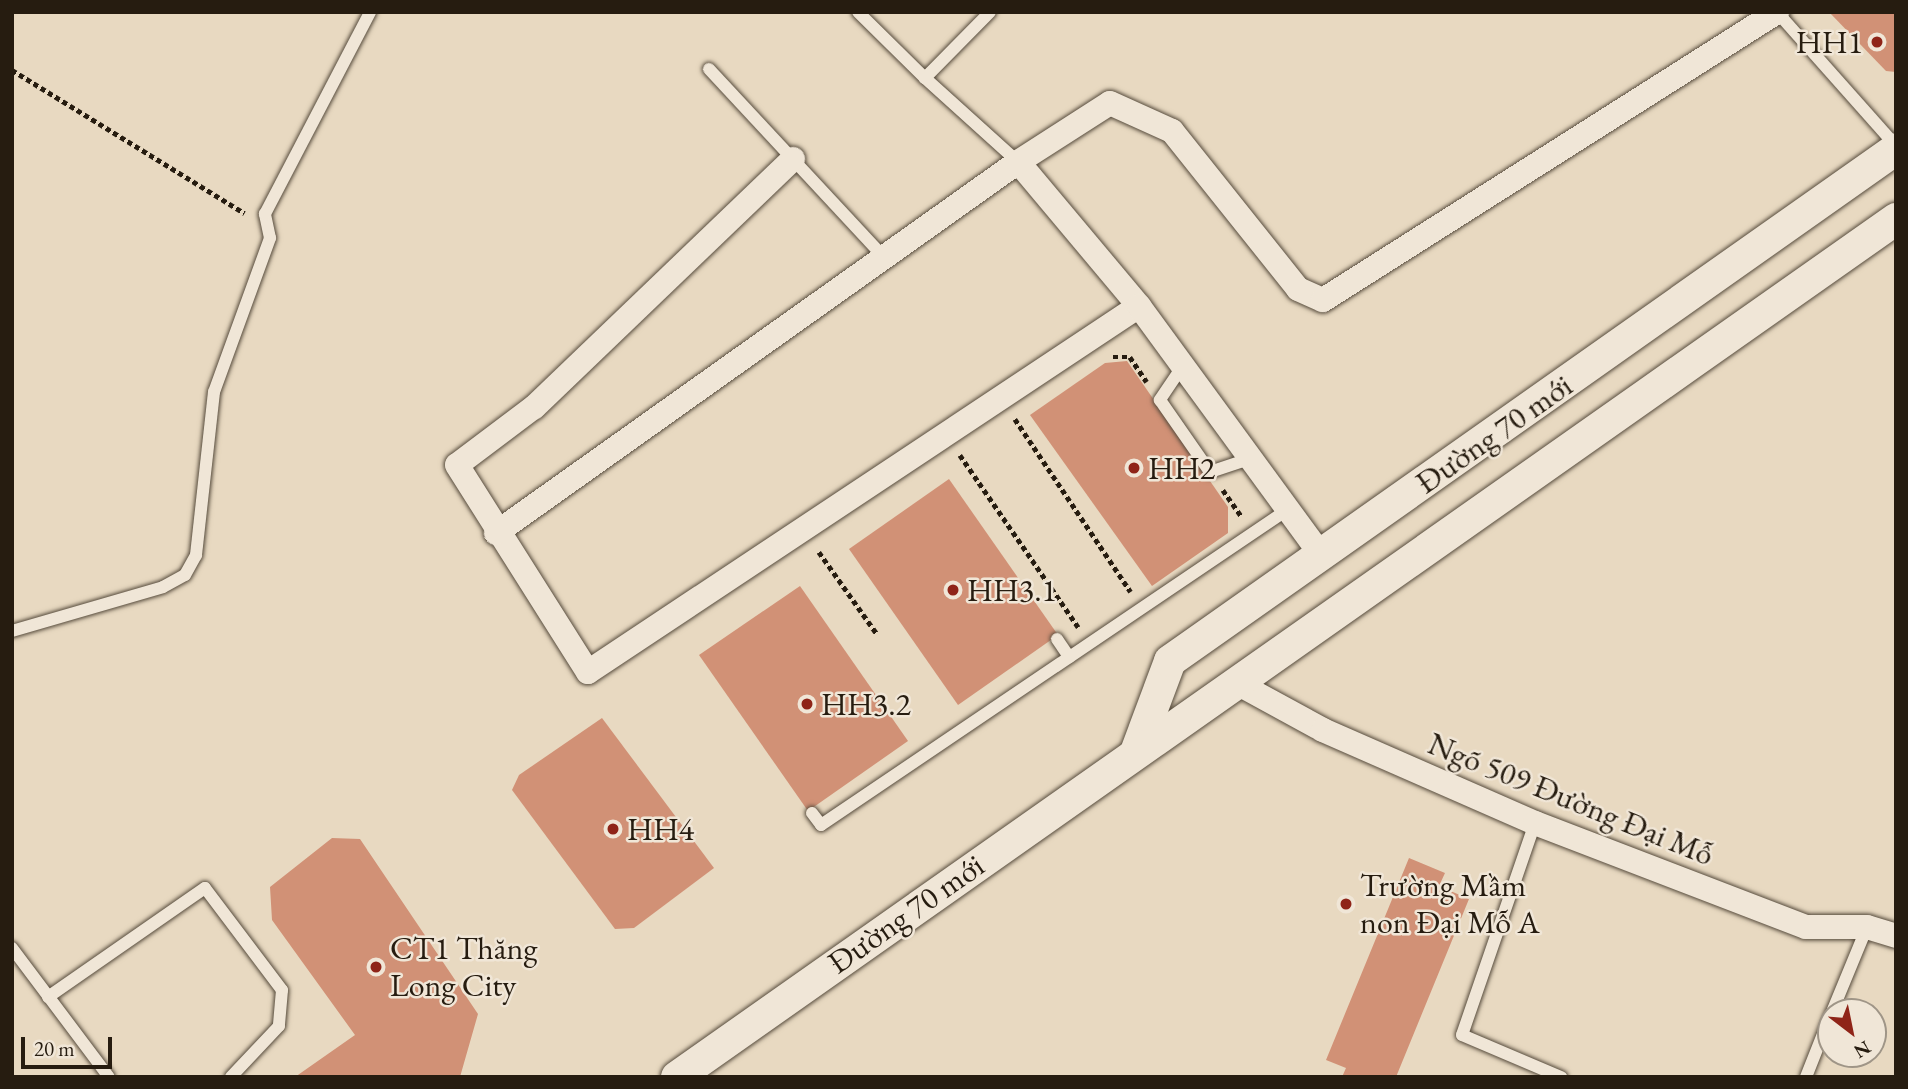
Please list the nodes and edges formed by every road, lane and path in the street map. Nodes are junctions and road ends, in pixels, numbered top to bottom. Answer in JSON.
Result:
{"nodes":[{"id":1,"x":370,"y":12,"type":"edge"},
{"id":2,"x":858,"y":12,"type":"edge"},
{"id":3,"x":990,"y":12,"type":"edge"},
{"id":4,"x":1777,"y":12,"type":"edge"},
{"id":5,"x":709,"y":69,"type":"dead end"},
{"id":6,"x":12,"y":70,"type":"edge"},
{"id":7,"x":925,"y":78,"type":"junction"},
{"id":8,"x":1896,"y":148,"type":"edge"},
{"id":9,"x":793,"y":159,"type":"junction"},
{"id":10,"x":1018,"y":162,"type":"junction"},
{"id":11,"x":1896,"y":219,"type":"edge"},
{"id":12,"x":270,"y":238,"type":"junction"},
{"id":13,"x":884,"y":257,"type":"junction"},
{"id":14,"x":1139,"y":306,"type":"junction"},
{"id":15,"x":1107,"y":357,"type":"dead end"},
{"id":16,"x":1182,"y":367,"type":"junction"},
{"id":17,"x":1000,"y":398,"type":"junction"},
{"id":18,"x":1160,"y":400,"type":"junction"},
{"id":19,"x":1027,"y":412,"type":"dead end"},
{"id":20,"x":1015,"y":420,"type":"junction"},
{"id":21,"x":946,"y":434,"type":"junction"},
{"id":22,"x":1249,"y":459,"type":"junction"},
{"id":23,"x":1210,"y":472,"type":"junction"},
{"id":24,"x":1287,"y":510,"type":"junction"},
{"id":25,"x":804,"y":529,"type":"junction"},
{"id":26,"x":496,"y":533,"type":"junction"},
{"id":27,"x":1254,"y":533,"type":"junction"},
{"id":28,"x":1322,"y":556,"type":"junction"},
{"id":29,"x":1142,"y":608,"type":"junction"},
{"id":30,"x":12,"y":631,"type":"edge"},
{"id":31,"x":877,"y":634,"type":"dead end"},
{"id":32,"x":1057,"y":639,"type":"dead end"},
{"id":33,"x":1089,"y":644,"type":"junction"},
{"id":34,"x":1069,"y":657,"type":"junction"},
{"id":35,"x":1235,"y":682,"type":"junction"},
{"id":36,"x":1136,"y":752,"type":"junction"},
{"id":37,"x":812,"y":813,"type":"dead end"},
{"id":38,"x":1535,"y":823,"type":"junction"},
{"id":39,"x":1867,"y":927,"type":"junction"},
{"id":40,"x":1896,"y":936,"type":"edge"},
{"id":41,"x":12,"y":948,"type":"edge"},
{"id":42,"x":48,"y":997,"type":"junction"},
{"id":43,"x":1837,"y":998,"type":"edge"},
{"id":44,"x":1817,"y":1049,"type":"edge"},
{"id":45,"x":1522,"y":1071,"type":"edge"},
{"id":46,"x":109,"y":1077,"type":"edge"},
{"id":47,"x":231,"y":1077,"type":"edge"},
{"id":48,"x":677,"y":1077,"type":"edge"},
{"id":49,"x":1561,"y":1077,"type":"edge"},
{"id":50,"x":1806,"y":1077,"type":"edge"}],
"edges":[{"from":1,"to":12,"type":"lane"},
{"from":2,"to":7,"type":"lane"},
{"from":3,"to":7,"type":"lane"},
{"from":4,"to":8,"type":"lane"},
{"from":4,"to":10,"type":"street"},
{"from":5,"to":9,"type":"lane"},
{"from":6,"to":12,"type":"path"},
{"from":7,"to":10,"type":"lane"},
{"from":8,"to":28,"type":"street","name":"Đường 70 mới"},
{"from":9,"to":13,"type":"lane"},
{"from":9,"to":26,"type":"street"},
{"from":10,"to":13,"type":"street"},
{"from":10,"to":14,"type":"street"},
{"from":11,"to":35,"type":"street","name":"Đường 70 mới"},
{"from":12,"to":30,"type":"lane"},
{"from":13,"to":26,"type":"street"},
{"from":14,"to":16,"type":"street"},
{"from":14,"to":17,"type":"street"},
{"from":15,"to":18,"type":"path"},
{"from":16,"to":18,"type":"lane"},
{"from":16,"to":22,"type":"street"},
{"from":17,"to":20,"type":"path"},
{"from":17,"to":21,"type":"street"},
{"from":18,"to":23,"type":"lane"},
{"from":19,"to":20,"type":"path"},
{"from":20,"to":29,"type":"path"},
{"from":21,"to":25,"type":"street"},
{"from":21,"to":33,"type":"path"},
{"from":22,"to":23,"type":"lane"},
{"from":22,"to":24,"type":"street"},
{"from":23,"to":27,"type":"path"},
{"from":24,"to":27,"type":"lane"},
{"from":24,"to":28,"type":"street"},
{"from":25,"to":26,"type":"street"},
{"from":25,"to":31,"type":"path"},
{"from":27,"to":29,"type":"lane"},
{"from":28,"to":36,"type":"street","name":"Đường 70 mới"},
{"from":29,"to":33,"type":"lane"},
{"from":32,"to":34,"type":"lane"},
{"from":33,"to":34,"type":"lane"},
{"from":34,"to":37,"type":"lane"},
{"from":35,"to":36,"type":"street","name":"Đường 70 mới"},
{"from":35,"to":38,"type":"street","name":"Ngõ 509 Đường Đại Mỗ"},
{"from":36,"to":48,"type":"street","name":"Đường 70 mới"},
{"from":38,"to":39,"type":"street","name":"Ngõ 509 Đường Đại Mỗ"},
{"from":38,"to":45,"type":"lane"},
{"from":39,"to":40,"type":"street","name":"Ngõ 509 Đường Đại Mỗ"},
{"from":39,"to":43,"type":"lane"},
{"from":41,"to":42,"type":"lane"},
{"from":42,"to":46,"type":"lane"},
{"from":42,"to":47,"type":"lane"},
{"from":44,"to":50,"type":"lane"},
{"from":45,"to":49,"type":"lane"}]}
